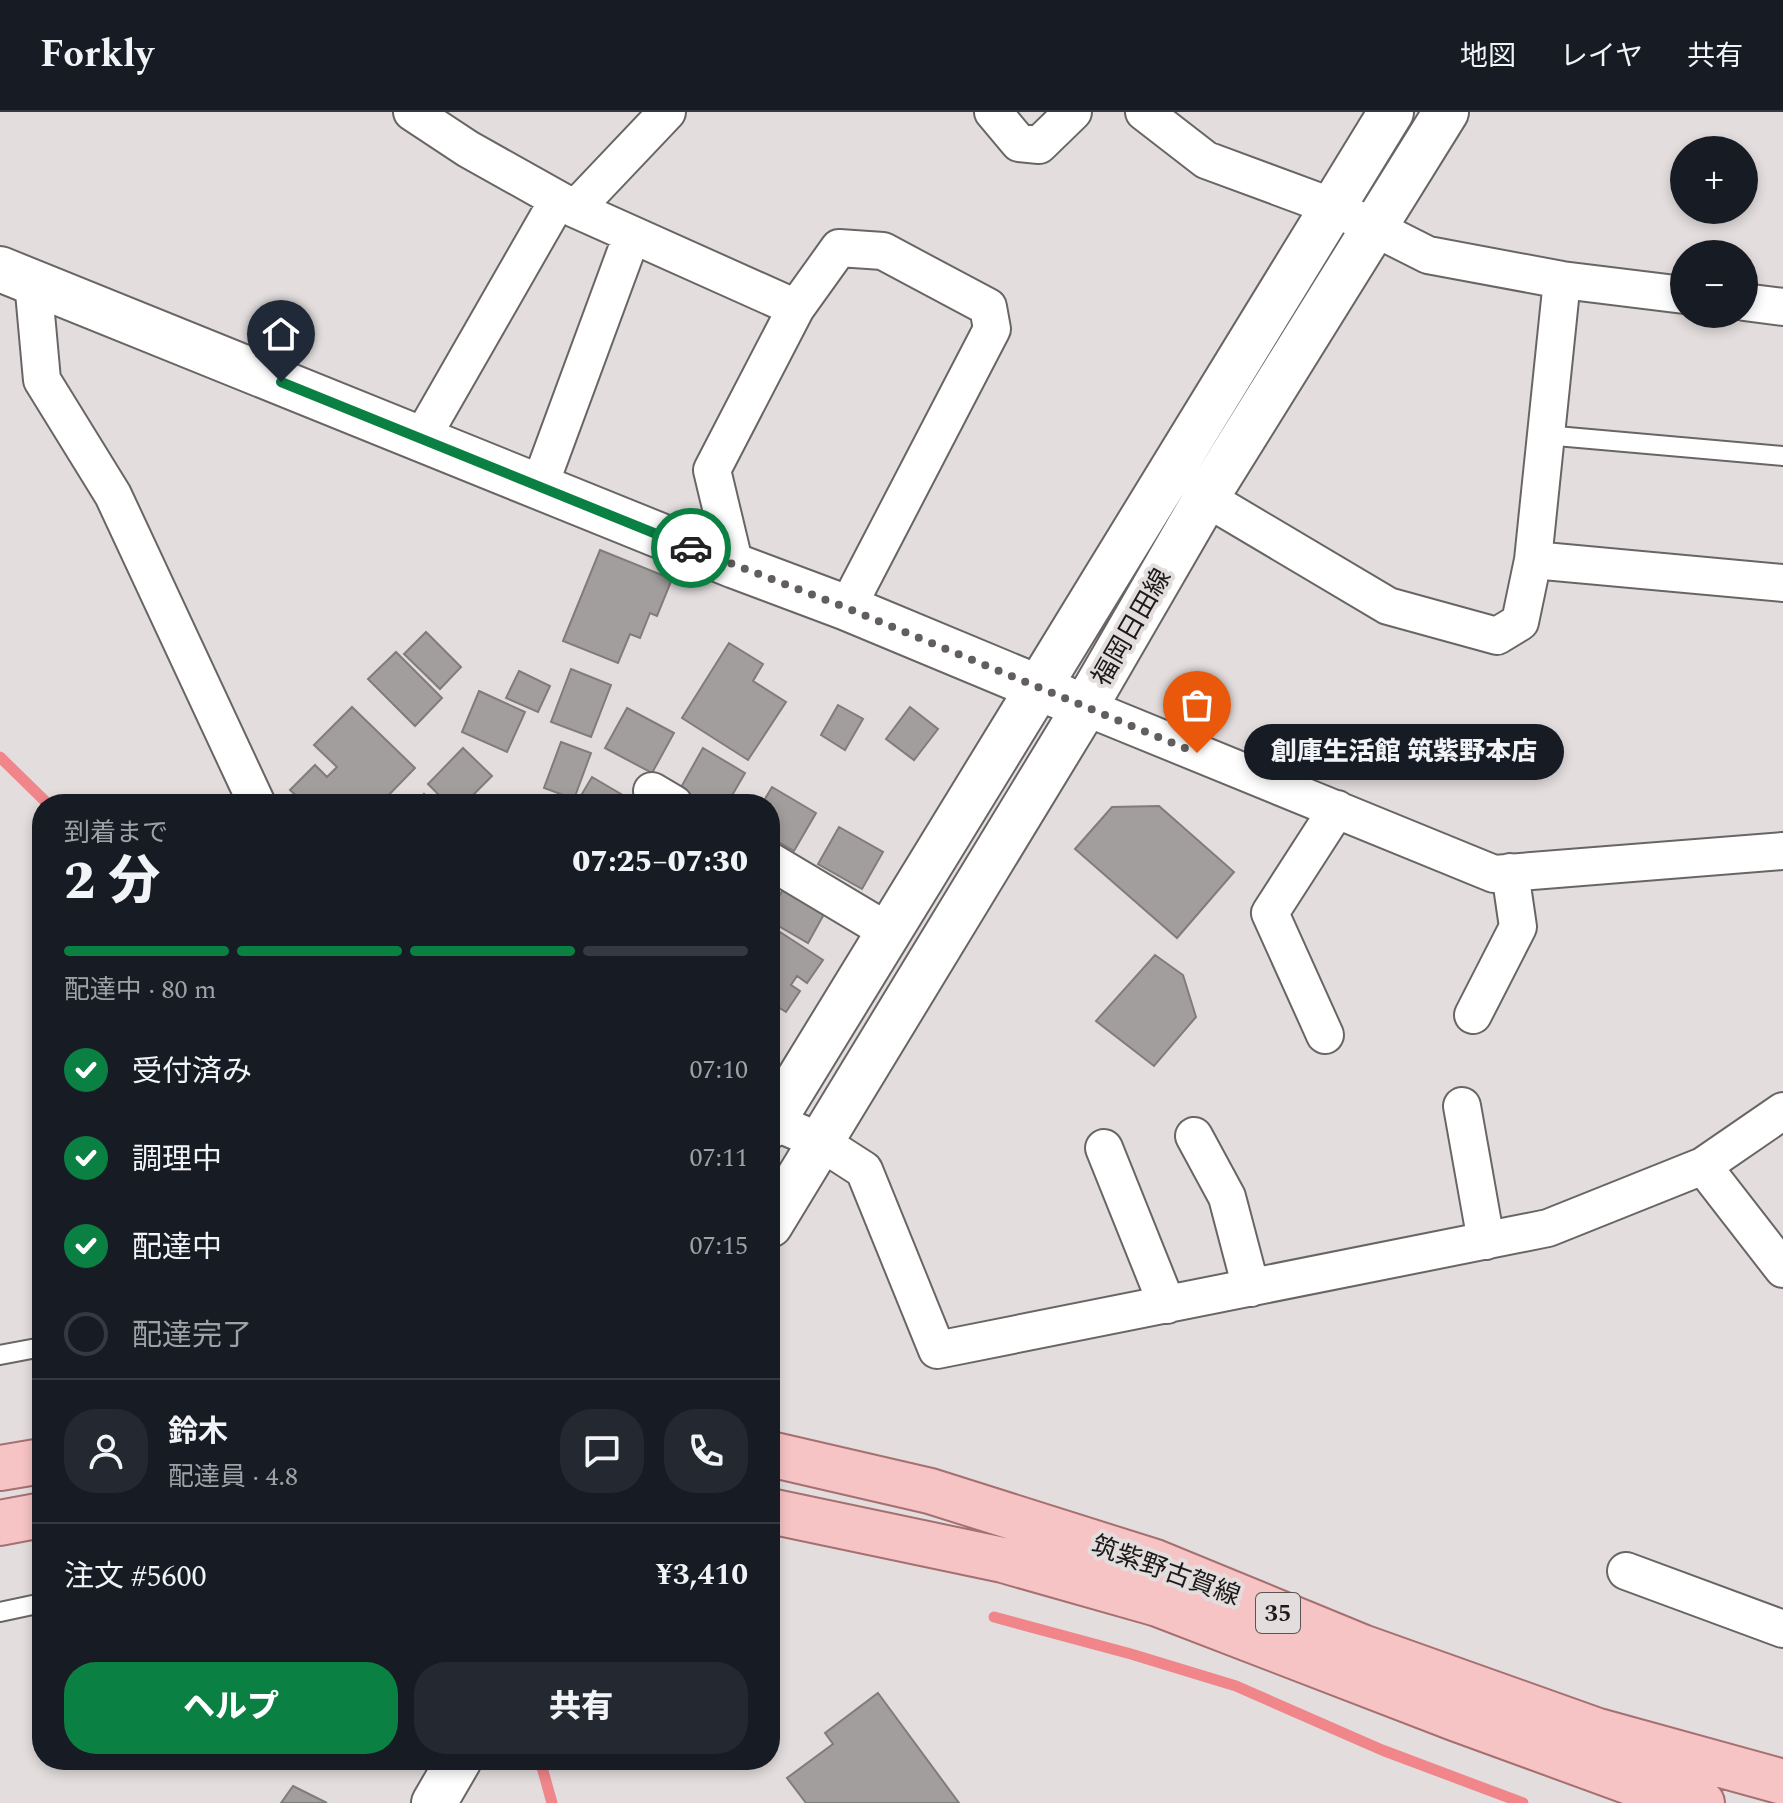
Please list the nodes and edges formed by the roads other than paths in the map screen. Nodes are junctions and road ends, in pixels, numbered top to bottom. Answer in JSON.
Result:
{"nodes":[{"id":1,"x":412,"y":112,"type":"edge"},
{"id":2,"x":667,"y":112,"type":"edge"},
{"id":3,"x":993,"y":112,"type":"edge"},
{"id":4,"x":1073,"y":112,"type":"edge"},
{"id":5,"x":1144,"y":112,"type":"edge"},
{"id":6,"x":1391,"y":112,"type":"edge"},
{"id":7,"x":1446,"y":112,"type":"edge"},
{"id":8,"x":566,"y":204,"type":"junction"},
{"id":9,"x":1333,"y":207,"type":"junction"},
{"id":10,"x":1375,"y":229,"type":"junction"},
{"id":11,"x":632,"y":235,"type":"junction"},
{"id":12,"x":16,"y":275,"type":"edge"},
{"id":13,"x":1562,"y":280,"type":"junction"},
{"id":14,"x":1670,"y":293,"type":"edge"},
{"id":15,"x":1758,"y":304,"type":"edge"},
{"id":16,"x":1783,"y":307,"type":"edge"},
{"id":17,"x":796,"y":308,"type":"junction"},
{"id":18,"x":1545,"y":435,"type":"junction"},
{"id":19,"x":421,"y":439,"type":"junction"},
{"id":20,"x":1783,"y":456,"type":"edge"},
{"id":21,"x":539,"y":487,"type":"junction"},
{"id":22,"x":1206,"y":498,"type":"junction"},
{"id":23,"x":1533,"y":560,"type":"junction"},
{"id":24,"x":735,"y":566,"type":"junction"},
{"id":25,"x":1783,"y":583,"type":"edge"},
{"id":26,"x":847,"y":608,"type":"junction"},
{"id":27,"x":1040,"y":689,"type":"junction"},
{"id":28,"x":1085,"y":707,"type":"junction"},
{"id":29,"x":252,"y":794,"type":"edge"},
{"id":30,"x":1337,"y":809,"type":"junction"},
{"id":31,"x":1783,"y":851,"type":"edge"},
{"id":32,"x":780,"y":867,"type":"edge"},
{"id":33,"x":1510,"y":872,"type":"junction"},
{"id":34,"x":889,"y":932,"type":"junction"},
{"id":35,"x":1473,"y":1015,"type":"dead end"},
{"id":36,"x":1325,"y":1035,"type":"dead end"},
{"id":37,"x":1462,"y":1106,"type":"dead end"},
{"id":38,"x":780,"y":1108,"type":"edge"},
{"id":39,"x":1783,"y":1111,"type":"edge"},
{"id":40,"x":780,"y":1126,"type":"edge"},
{"id":41,"x":1194,"y":1136,"type":"dead end"},
{"id":42,"x":819,"y":1141,"type":"junction"},
{"id":43,"x":1104,"y":1148,"type":"dead end"},
{"id":44,"x":1703,"y":1166,"type":"junction"},
{"id":45,"x":780,"y":1208,"type":"edge"},
{"id":46,"x":1486,"y":1241,"type":"junction"},
{"id":47,"x":1783,"y":1269,"type":"edge"},
{"id":48,"x":1251,"y":1288,"type":"junction"},
{"id":49,"x":1167,"y":1305,"type":"junction"},
{"id":50,"x":32,"y":1349,"type":"edge"},
{"id":51,"x":0,"y":1355,"type":"edge"},
{"id":52,"x":780,"y":1456,"type":"edge"},
{"id":53,"x":32,"y":1463,"type":"edge"},
{"id":54,"x":0,"y":1468,"type":"edge"},
{"id":55,"x":780,"y":1513,"type":"edge"},
{"id":56,"x":32,"y":1517,"type":"edge"},
{"id":57,"x":0,"y":1523,"type":"edge"},
{"id":58,"x":1626,"y":1571,"type":"dead end"},
{"id":59,"x":32,"y":1605,"type":"edge"},
{"id":60,"x":0,"y":1612,"type":"edge"},
{"id":61,"x":1783,"y":1629,"type":"edge"},
{"id":62,"x":453,"y":1770,"type":"edge"},
{"id":63,"x":1783,"y":1782,"type":"edge"},
{"id":64,"x":434,"y":1803,"type":"edge"},
{"id":65,"x":1702,"y":1803,"type":"edge"}],
"edges":[{"from":1,"to":8,"type":"street"},
{"from":2,"to":8,"type":"street"},
{"from":3,"to":4,"type":"street"},
{"from":5,"to":9,"type":"street"},
{"from":6,"to":9,"type":"main road","name":"福岡日田線"},
{"from":7,"to":10,"type":"main road","name":"福岡日田線"},
{"from":8,"to":11,"type":"street"},
{"from":8,"to":19,"type":"street"},
{"from":9,"to":10,"type":"street"},
{"from":9,"to":27,"type":"main road","name":"福岡日田線"},
{"from":10,"to":13,"type":"street"},
{"from":10,"to":22,"type":"main road","name":"福岡日田線"},
{"from":11,"to":17,"type":"street"},
{"from":11,"to":21,"type":"street"},
{"from":12,"to":19,"type":"main road"},
{"from":12,"to":29,"type":"street"},
{"from":13,"to":14,"type":"street"},
{"from":13,"to":18,"type":"street"},
{"from":15,"to":16,"type":"street"},
{"from":17,"to":24,"type":"street"},
{"from":17,"to":26,"type":"street"},
{"from":18,"to":20,"type":"lane"},
{"from":18,"to":23,"type":"street"},
{"from":19,"to":21,"type":"main road"},
{"from":21,"to":24,"type":"main road"},
{"from":22,"to":23,"type":"street"},
{"from":22,"to":28,"type":"main road","name":"福岡日田線"},
{"from":23,"to":25,"type":"street"},
{"from":24,"to":26,"type":"main road"},
{"from":26,"to":27,"type":"main road"},
{"from":27,"to":28,"type":"main road"},
{"from":27,"to":34,"type":"main road","name":"福岡日田線"},
{"from":28,"to":30,"type":"street"},
{"from":28,"to":42,"type":"main road","name":"福岡日田線"},
{"from":30,"to":33,"type":"street"},
{"from":30,"to":36,"type":"street"},
{"from":31,"to":33,"type":"street"},
{"from":32,"to":34,"type":"street"},
{"from":33,"to":35,"type":"street"},
{"from":34,"to":38,"type":"main road","name":"福岡日田線"},
{"from":37,"to":46,"type":"street"},
{"from":39,"to":44,"type":"street"},
{"from":40,"to":42,"type":"street"},
{"from":41,"to":48,"type":"street"},
{"from":42,"to":45,"type":"main road","name":"福岡日田線"},
{"from":42,"to":49,"type":"street"},
{"from":43,"to":49,"type":"street"},
{"from":44,"to":46,"type":"street"},
{"from":44,"to":47,"type":"street"},
{"from":46,"to":48,"type":"street"},
{"from":48,"to":49,"type":"street"},
{"from":50,"to":51,"type":"lane"},
{"from":52,"to":63,"type":"main road","name":"筑紫野古賀線","number":"35"},
{"from":53,"to":54,"type":"main road"},
{"from":55,"to":65,"type":"main road","name":"筑紫野古賀線","number":"35"},
{"from":56,"to":57,"type":"main road"},
{"from":58,"to":61,"type":"street"},
{"from":59,"to":60,"type":"lane"},
{"from":62,"to":64,"type":"main road"}]}
